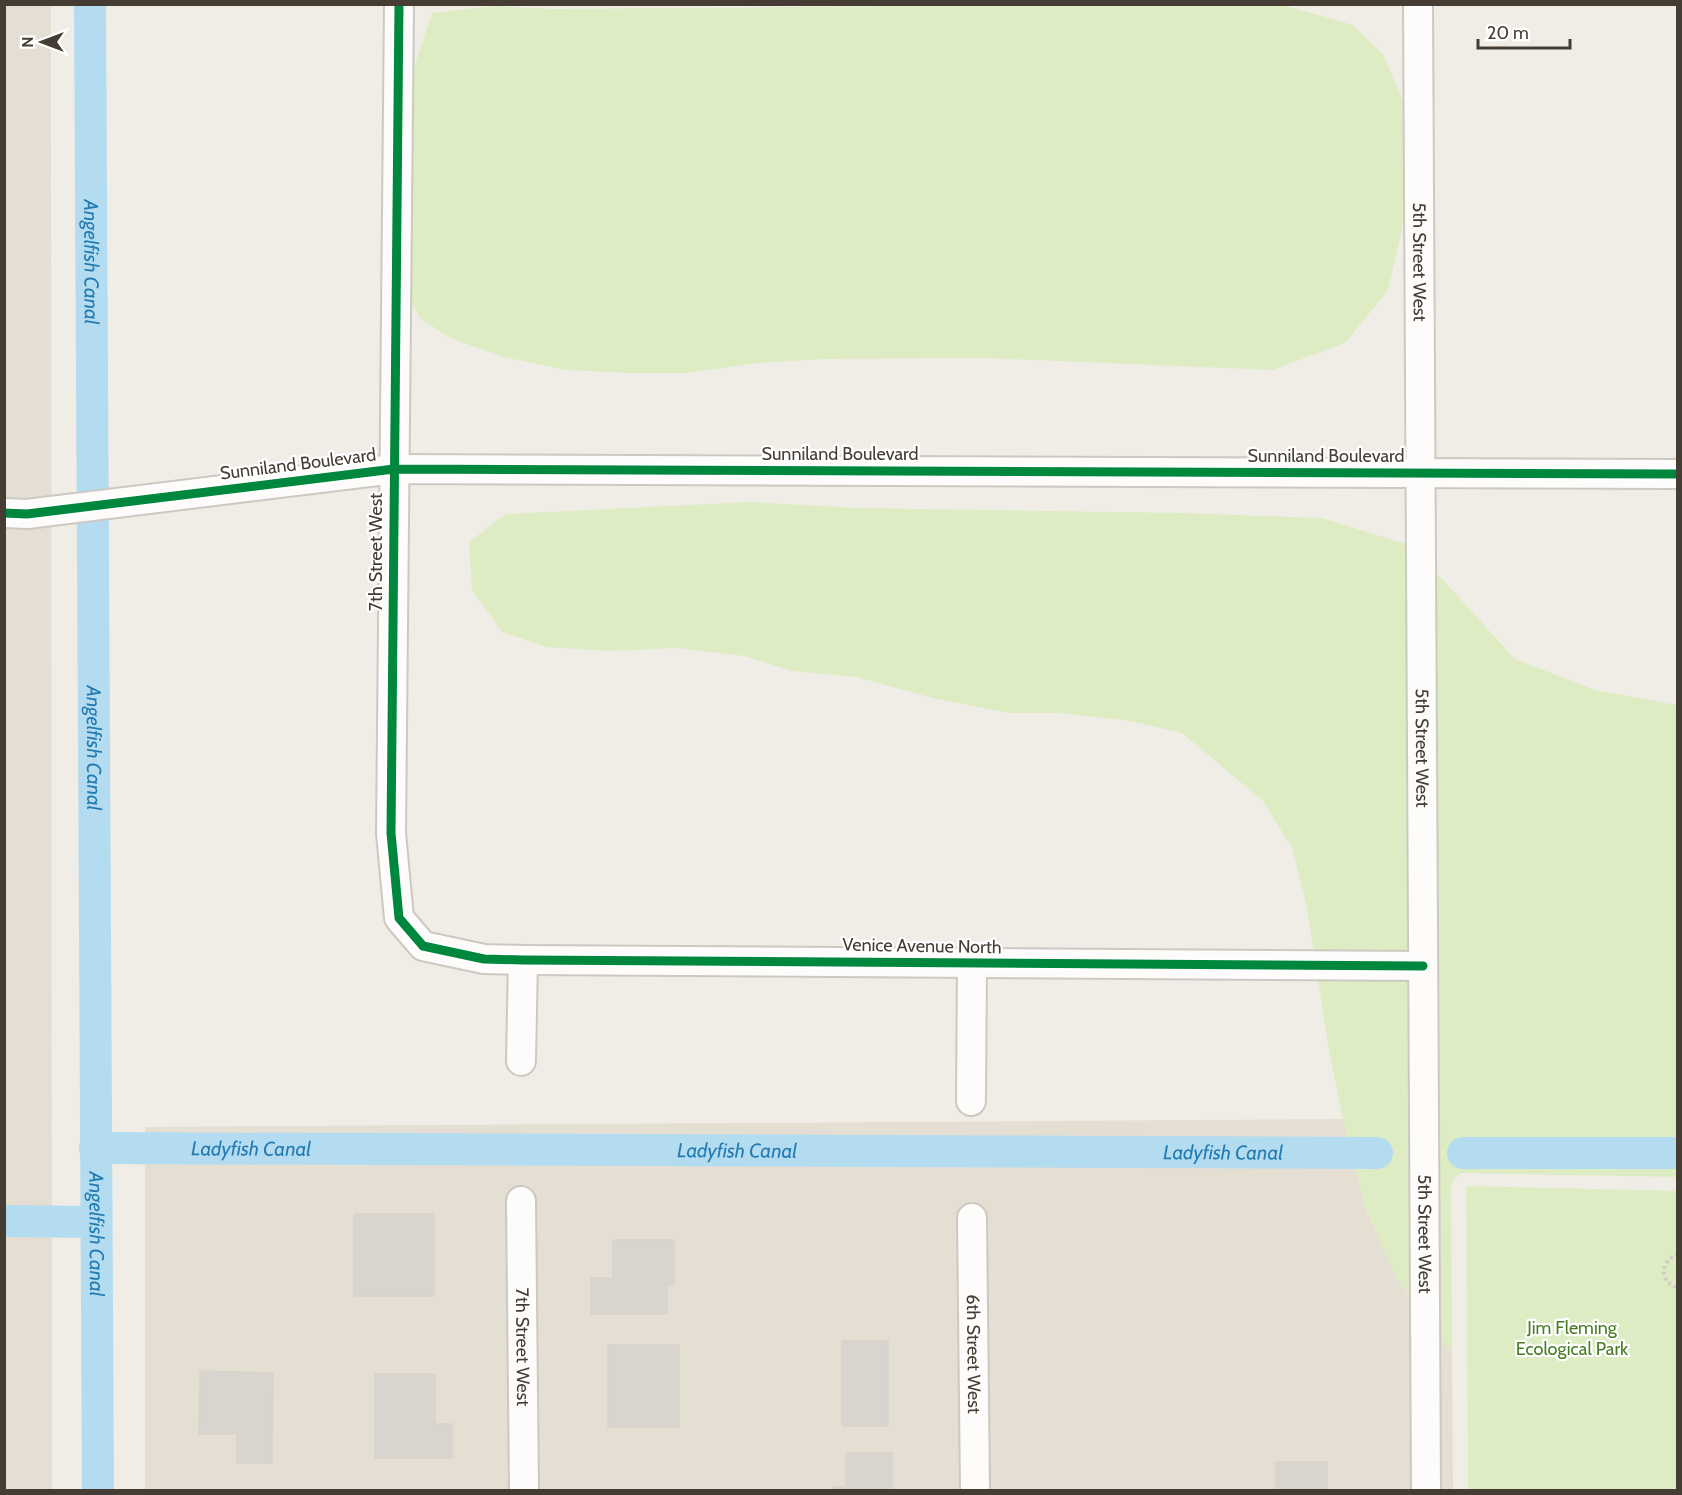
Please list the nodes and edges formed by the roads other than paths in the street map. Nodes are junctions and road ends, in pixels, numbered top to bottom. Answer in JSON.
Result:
{"nodes":[{"id":1,"x":399,"y":4,"type":"edge"},
{"id":2,"x":1418,"y":4,"type":"edge"},
{"id":3,"x":394,"y":469,"type":"junction"},
{"id":4,"x":1422,"y":473,"type":"junction"},
{"id":5,"x":1677,"y":474,"type":"edge"},
{"id":6,"x":16,"y":513,"type":"edge"},
{"id":7,"x":423,"y":946,"type":"joint"},
{"id":8,"x":523,"y":960,"type":"junction"},
{"id":9,"x":972,"y":963,"type":"junction"},
{"id":10,"x":1423,"y":966,"type":"junction"},
{"id":11,"x":521,"y":1061,"type":"dead end"},
{"id":12,"x":971,"y":1101,"type":"dead end"},
{"id":13,"x":521,"y":1201,"type":"dead end"},
{"id":14,"x":972,"y":1218,"type":"dead end"},
{"id":15,"x":524,"y":1491,"type":"edge"},
{"id":16,"x":975,"y":1491,"type":"edge"},
{"id":17,"x":1426,"y":1491,"type":"edge"}],
"edges":[{"from":1,"to":3,"type":"street","name":"7th Street West"},
{"from":2,"to":4,"type":"street","name":"5th Street West"},
{"from":3,"to":4,"type":"street","name":"Sunniland Boulevard"},
{"from":3,"to":6,"type":"street","name":"Sunniland Boulevard"},
{"from":3,"to":7,"type":"street","name":"7th Street West"},
{"from":4,"to":5,"type":"street","name":"Sunniland Boulevard"},
{"from":4,"to":10,"type":"street","name":"5th Street West"},
{"from":7,"to":8,"type":"street","name":"Venice Avenue North"},
{"from":8,"to":9,"type":"street","name":"Venice Avenue North"},
{"from":8,"to":11,"type":"street"},
{"from":9,"to":10,"type":"street","name":"Venice Avenue North"},
{"from":9,"to":12,"type":"street"},
{"from":10,"to":17,"type":"street","name":"5th Street West"},
{"from":13,"to":15,"type":"street","name":"7th Street West"},
{"from":14,"to":16,"type":"street","name":"6th Street West"}]}
